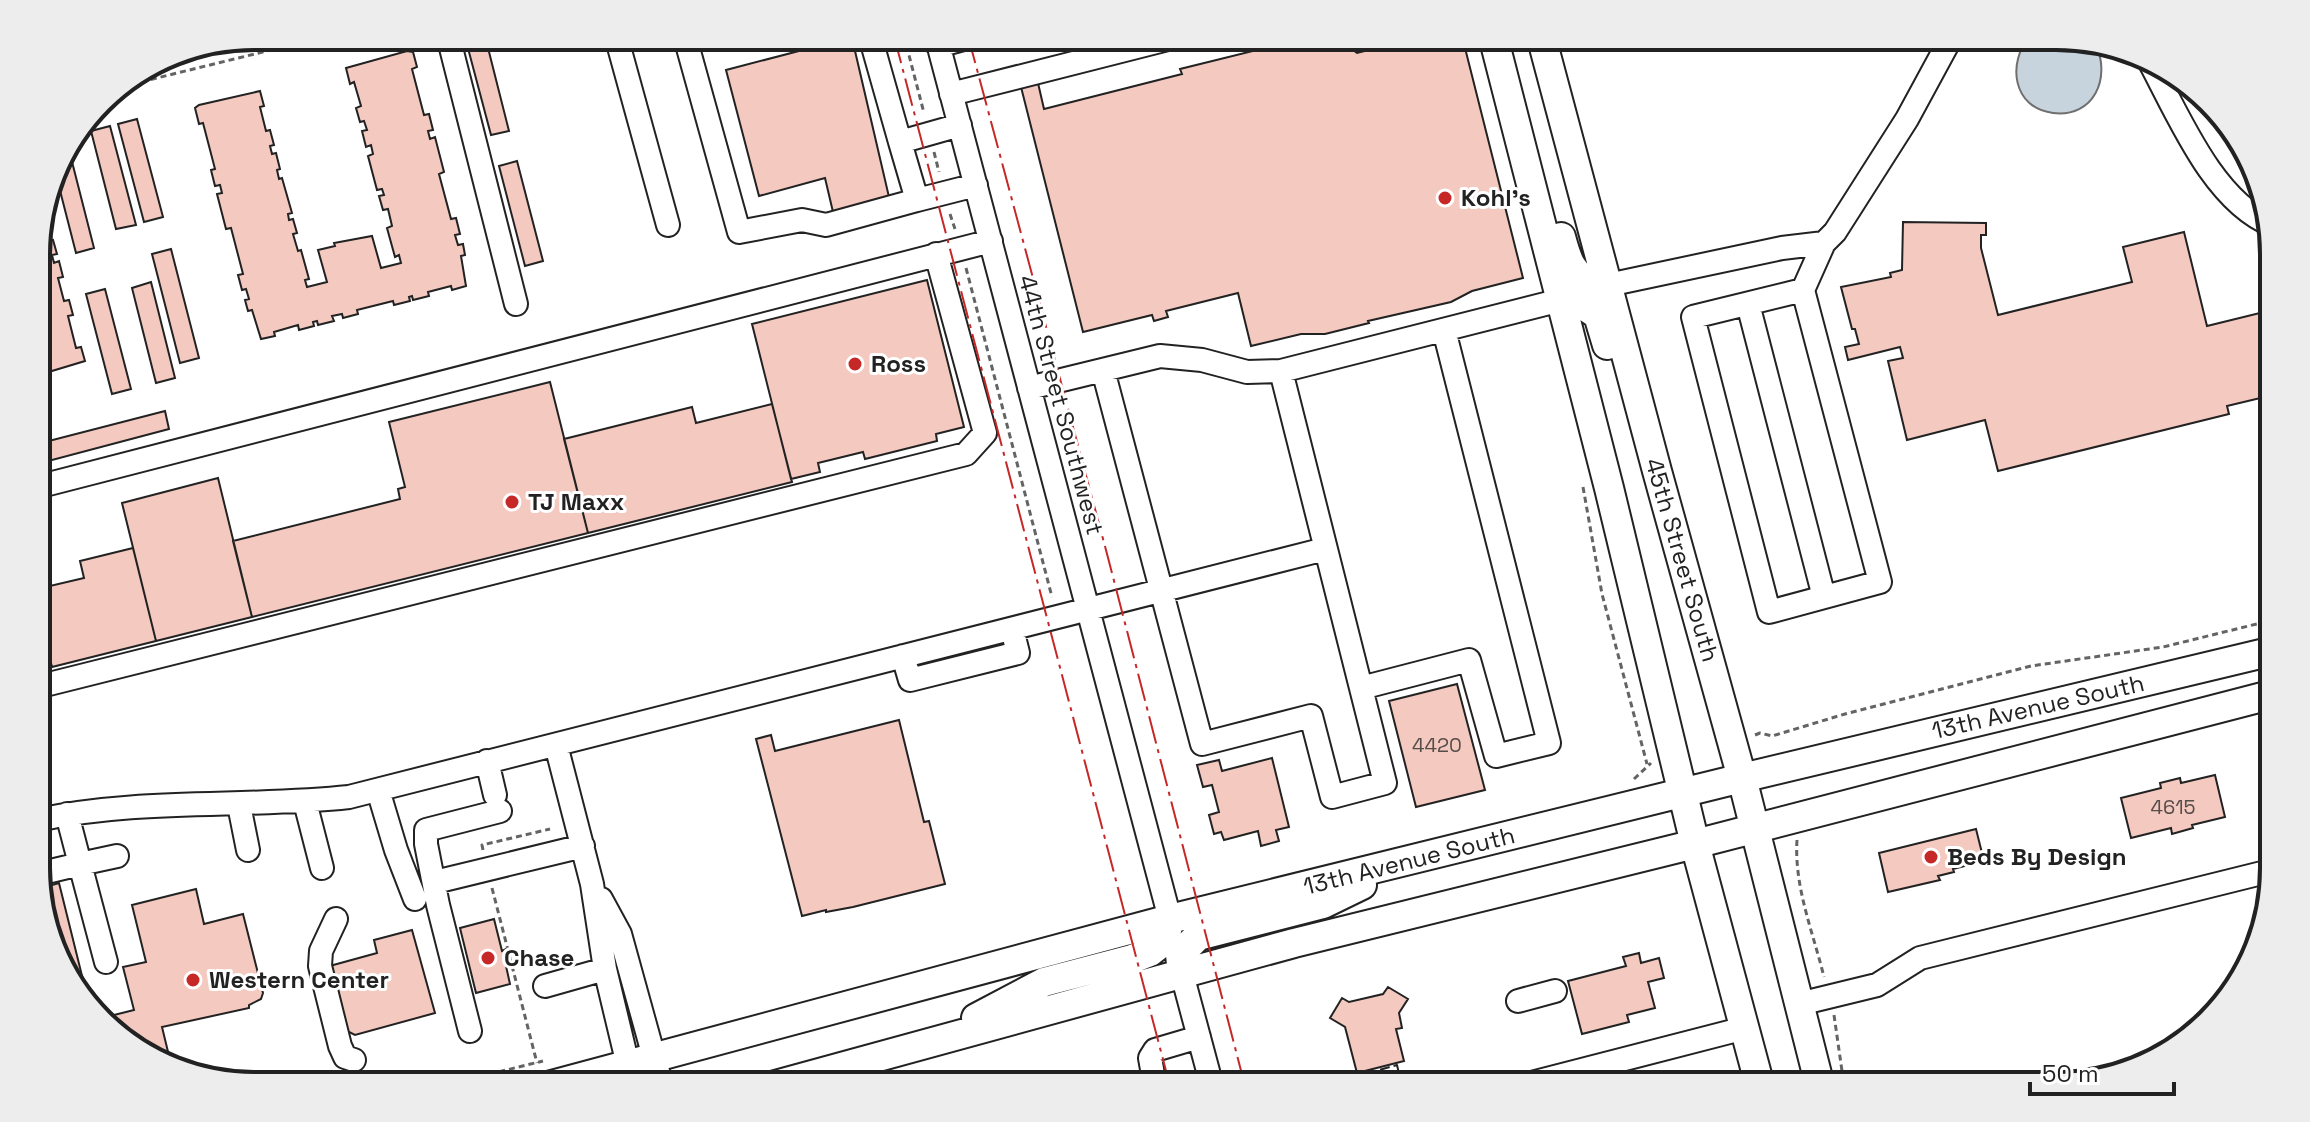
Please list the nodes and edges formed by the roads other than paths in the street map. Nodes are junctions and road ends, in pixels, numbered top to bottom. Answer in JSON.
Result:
{"nodes":[{"id":1,"x":452,"y":50,"type":"edge"},
{"id":2,"x":620,"y":50,"type":"edge"},
{"id":3,"x":690,"y":50,"type":"edge"},
{"id":4,"x":874,"y":50,"type":"edge"},
{"id":5,"x":939,"y":50,"type":"edge"},
{"id":6,"x":1125,"y":50,"type":"edge"},
{"id":7,"x":1496,"y":50,"type":"edge"},
{"id":8,"x":1497,"y":50,"type":"edge"},
{"id":9,"x":1545,"y":50,"type":"edge"},
{"id":10,"x":1944,"y":50,"type":"edge"},
{"id":11,"x":2159,"y":78,"type":"edge"},
{"id":12,"x":951,"y":94,"type":"junction"},
{"id":13,"x":960,"y":125,"type":"junction"},
{"id":14,"x":900,"y":142,"type":"junction"},
{"id":15,"x":976,"y":185,"type":"junction"},
{"id":16,"x":917,"y":200,"type":"junction"},
{"id":17,"x":2256,"y":219,"type":"edge"},
{"id":18,"x":668,"y":225,"type":"dead end"},
{"id":19,"x":991,"y":241,"type":"junction"},
{"id":20,"x":1824,"y":243,"type":"junction"},
{"id":21,"x":936,"y":254,"type":"junction"},
{"id":22,"x":1608,"y":285,"type":"junction"},
{"id":23,"x":1803,"y":290,"type":"junction"},
{"id":24,"x":1561,"y":300,"type":"junction"},
{"id":25,"x":516,"y":304,"type":"dead end"},
{"id":26,"x":1748,"y":304,"type":"junction"},
{"id":27,"x":1444,"y":330,"type":"junction"},
{"id":28,"x":1103,"y":370,"type":"junction"},
{"id":29,"x":1281,"y":371,"type":"junction"},
{"id":30,"x":1029,"y":388,"type":"junction"},
{"id":31,"x":50,"y":484,"type":"edge"},
{"id":32,"x":1325,"y":549,"type":"junction"},
{"id":33,"x":1679,"y":549,"type":"junction"},
{"id":34,"x":1163,"y":590,"type":"junction"},
{"id":35,"x":1824,"y":597,"type":"junction"},
{"id":36,"x":1088,"y":609,"type":"junction"},
{"id":37,"x":2260,"y":654,"type":"edge"},
{"id":38,"x":50,"y":684,"type":"edge"},
{"id":39,"x":1361,"y":688,"type":"junction"},
{"id":40,"x":2260,"y":697,"type":"edge"},
{"id":41,"x":556,"y":745,"type":"junction"},
{"id":42,"x":487,"y":761,"type":"junction"},
{"id":43,"x":1742,"y":778,"type":"junction"},
{"id":44,"x":378,"y":790,"type":"junction"},
{"id":45,"x":1684,"y":794,"type":"junction"},
{"id":46,"x":305,"y":802,"type":"junction"},
{"id":47,"x":239,"y":805,"type":"junction"},
{"id":48,"x":67,"y":814,"type":"junction"},
{"id":49,"x":50,"y":818,"type":"edge"},
{"id":50,"x":1754,"y":829,"type":"junction"},
{"id":51,"x":1695,"y":844,"type":"junction"},
{"id":52,"x":583,"y":846,"type":"junction"},
{"id":53,"x":248,"y":850,"type":"dead end"},
{"id":54,"x":117,"y":856,"type":"dead end"},
{"id":55,"x":1422,"y":858,"type":"junction"},
{"id":56,"x":80,"y":864,"type":"junction"},
{"id":57,"x":322,"y":868,"type":"dead end"},
{"id":58,"x":50,"y":871,"type":"edge"},
{"id":59,"x":2260,"y":874,"type":"edge"},
{"id":60,"x":435,"y":882,"type":"junction"},
{"id":61,"x":592,"y":884,"type":"junction"},
{"id":62,"x":415,"y":899,"type":"dead end"},
{"id":63,"x":336,"y":919,"type":"dead end"},
{"id":64,"x":1170,"y":919,"type":"junction"},
{"id":65,"x":106,"y":962,"type":"dead end"},
{"id":66,"x":605,"y":969,"type":"junction"},
{"id":67,"x":1182,"y":974,"type":"junction"},
{"id":68,"x":545,"y":986,"type":"dead end"},
{"id":69,"x":1555,"y":991,"type":"dead end"},
{"id":70,"x":1518,"y":1001,"type":"dead end"},
{"id":71,"x":1799,"y":1004,"type":"junction"},
{"id":72,"x":1745,"y":1028,"type":"junction"},
{"id":73,"x":470,"y":1031,"type":"dead end"},
{"id":74,"x":1199,"y":1037,"type":"junction"},
{"id":75,"x":929,"y":1042,"type":"junction"},
{"id":76,"x":354,"y":1060,"type":"dead end"},
{"id":77,"x":545,"y":1069,"type":"edge"},
{"id":78,"x":605,"y":1072,"type":"edge"},
{"id":79,"x":644,"y":1072,"type":"edge"},
{"id":80,"x":645,"y":1072,"type":"edge"},
{"id":81,"x":652,"y":1072,"type":"edge"},
{"id":82,"x":822,"y":1072,"type":"edge"},
{"id":83,"x":1152,"y":1072,"type":"edge"},
{"id":84,"x":1208,"y":1072,"type":"edge"},
{"id":85,"x":1574,"y":1072,"type":"edge"},
{"id":86,"x":1756,"y":1072,"type":"edge"},
{"id":87,"x":1765,"y":1072,"type":"edge"},
{"id":88,"x":1828,"y":1072,"type":"edge"}],
"edges":[{"from":1,"to":25,"type":"street"},
{"from":2,"to":18,"type":"street"},
{"from":3,"to":16,"type":"street"},
{"from":4,"to":14,"type":"street"},
{"from":5,"to":12,"type":"street","name":"44th Street Southwest"},
{"from":6,"to":12,"type":"street"},
{"from":7,"to":24,"type":"main road","name":"45th Street South"},
{"from":8,"to":22,"type":"main road"},
{"from":9,"to":22,"type":"main road","name":"45th Street South"},
{"from":10,"to":20,"type":"street"},
{"from":11,"to":17,"type":"street"},
{"from":12,"to":13,"type":"street","name":"44th Street Southwest"},
{"from":13,"to":14,"type":"street"},
{"from":13,"to":15,"type":"street","name":"44th Street Southwest"},
{"from":14,"to":16,"type":"street"},
{"from":15,"to":16,"type":"street"},
{"from":15,"to":19,"type":"street","name":"44th Street Southwest"},
{"from":19,"to":21,"type":"street"},
{"from":19,"to":30,"type":"street","name":"44th Street Southwest"},
{"from":20,"to":22,"type":"street"},
{"from":20,"to":23,"type":"street"},
{"from":21,"to":31,"type":"street"},
{"from":21,"to":38,"type":"street"},
{"from":22,"to":33,"type":"main road","name":"45th Street South"},
{"from":23,"to":26,"type":"street"},
{"from":23,"to":35,"type":"street"},
{"from":24,"to":27,"type":"street"},
{"from":24,"to":33,"type":"main road"},
{"from":24,"to":45,"type":"main road","name":"45th Street South"},
{"from":26,"to":35,"type":"street"},
{"from":26,"to":35,"type":"street"},
{"from":27,"to":29,"type":"street"},
{"from":27,"to":39,"type":"street"},
{"from":28,"to":29,"type":"street"},
{"from":28,"to":30,"type":"street"},
{"from":28,"to":34,"type":"street"},
{"from":29,"to":32,"type":"street"},
{"from":30,"to":36,"type":"street","name":"44th Street Southwest"},
{"from":32,"to":34,"type":"street"},
{"from":32,"to":39,"type":"street"},
{"from":33,"to":43,"type":"main road","name":"45th Street South"},
{"from":34,"to":36,"type":"street"},
{"from":34,"to":39,"type":"street"},
{"from":36,"to":41,"type":"street"},
{"from":36,"to":64,"type":"street","name":"44th Street Southwest"},
{"from":37,"to":43,"type":"main road","name":"13th Avenue South"},
{"from":40,"to":50,"type":"main road","name":"13th Avenue South"},
{"from":41,"to":42,"type":"street"},
{"from":41,"to":52,"type":"street"},
{"from":42,"to":44,"type":"street"},
{"from":42,"to":60,"type":"street"},
{"from":43,"to":45,"type":"main road","name":"13th Avenue South"},
{"from":43,"to":50,"type":"main road","name":"45th Street South"},
{"from":44,"to":46,"type":"street"},
{"from":44,"to":62,"type":"street"},
{"from":45,"to":51,"type":"main road","name":"45th Street South"},
{"from":45,"to":55,"type":"main road","name":"13th Avenue South"},
{"from":46,"to":47,"type":"street"},
{"from":46,"to":57,"type":"street"},
{"from":47,"to":48,"type":"street"},
{"from":47,"to":53,"type":"street"},
{"from":48,"to":49,"type":"street"},
{"from":48,"to":56,"type":"street"},
{"from":50,"to":51,"type":"main road","name":"13th Avenue South"},
{"from":50,"to":71,"type":"main road","name":"45th Street South"},
{"from":51,"to":67,"type":"main road","name":"13th Avenue South"},
{"from":51,"to":72,"type":"main road","name":"45th Street South"},
{"from":52,"to":60,"type":"street"},
{"from":52,"to":61,"type":"street"},
{"from":54,"to":56,"type":"street"},
{"from":55,"to":64,"type":"main road","name":"13th Avenue South"},
{"from":55,"to":67,"type":"main road"},
{"from":56,"to":58,"type":"street"},
{"from":56,"to":65,"type":"street"},
{"from":59,"to":71,"type":"street"},
{"from":60,"to":73,"type":"street"},
{"from":61,"to":66,"type":"street"},
{"from":61,"to":80,"type":"street"},
{"from":63,"to":76,"type":"street"},
{"from":64,"to":75,"type":"main road"},
{"from":64,"to":81,"type":"main road","name":"13th Avenue South"},
{"from":66,"to":68,"type":"street"},
{"from":66,"to":79,"type":"street"},
{"from":67,"to":74,"type":"street"},
{"from":67,"to":75,"type":"main road","name":"13th Avenue South"},
{"from":69,"to":70,"type":"street"},
{"from":71,"to":88,"type":"main road","name":"45th Street South"},
{"from":72,"to":85,"type":"street"},
{"from":72,"to":86,"type":"main road","name":"45th Street South"},
{"from":72,"to":87,"type":"main road"},
{"from":74,"to":83,"type":"street"},
{"from":74,"to":84,"type":"street"},
{"from":75,"to":82,"type":"main road","name":"13th Avenue South"},
{"from":77,"to":78,"type":"main road","name":"13th Avenue South"}]}
